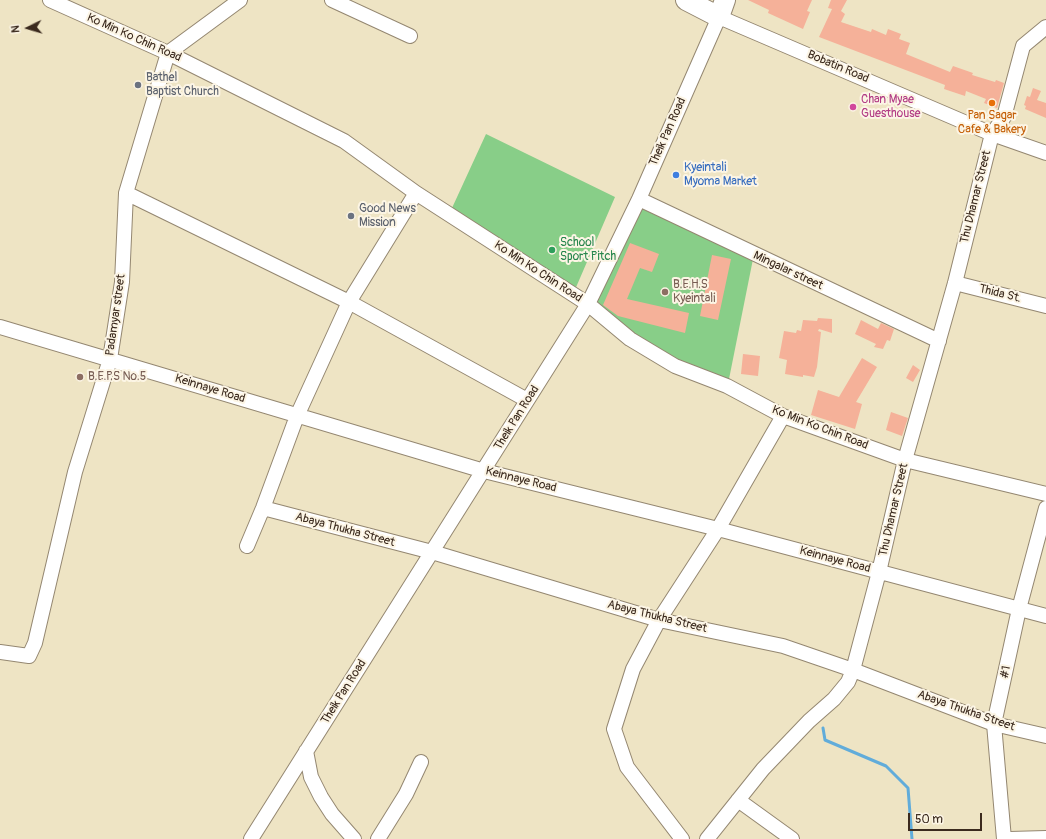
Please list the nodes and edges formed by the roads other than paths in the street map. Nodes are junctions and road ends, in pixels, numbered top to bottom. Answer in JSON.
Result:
{"nodes":[{"id":1,"x":50,"y":0,"type":"edge"},
{"id":2,"x":240,"y":0,"type":"edge"},
{"id":3,"x":332,"y":0,"type":"edge"},
{"id":4,"x":686,"y":0,"type":"edge"},
{"id":5,"x":722,"y":8,"type":"edge"},
{"id":6,"x":1046,"y":27,"type":"edge"},
{"id":7,"x":410,"y":36,"type":"dead end"},
{"id":8,"x":168,"y":53,"type":"junction"},
{"id":9,"x":992,"y":134,"type":"junction"},
{"id":10,"x":1046,"y":153,"type":"edge"},
{"id":11,"x":126,"y":192,"type":"junction"},
{"id":12,"x":416,"y":193,"type":"junction"},
{"id":13,"x":639,"y":200,"type":"junction"},
{"id":14,"x":955,"y":283,"type":"junction"},
{"id":15,"x":349,"y":302,"type":"junction"},
{"id":16,"x":588,"y":304,"type":"junction"},
{"id":17,"x":1046,"y":306,"type":"edge"},
{"id":18,"x":0,"y":327,"type":"edge"},
{"id":19,"x":939,"y":341,"type":"junction"},
{"id":20,"x":110,"y":359,"type":"junction"},
{"id":21,"x":528,"y":400,"type":"junction"},
{"id":22,"x":297,"y":416,"type":"junction"},
{"id":23,"x":783,"y":416,"type":"junction"},
{"id":24,"x":905,"y":460,"type":"junction"},
{"id":25,"x":484,"y":470,"type":"junction"},
{"id":26,"x":1046,"y":494,"type":"edge"},
{"id":27,"x":263,"y":508,"type":"junction"},
{"id":28,"x":1046,"y":508,"type":"edge"},
{"id":29,"x":718,"y":529,"type":"junction"},
{"id":30,"x":247,"y":546,"type":"dead end"},
{"id":31,"x":432,"y":552,"type":"junction"},
{"id":32,"x":879,"y":572,"type":"junction"},
{"id":33,"x":1019,"y":609,"type":"junction"},
{"id":34,"x":1046,"y":616,"type":"edge"},
{"id":35,"x":659,"y":620,"type":"junction"},
{"id":36,"x":0,"y":652,"type":"edge"},
{"id":37,"x":853,"y":670,"type":"junction"},
{"id":38,"x":994,"y":724,"type":"junction"},
{"id":39,"x":1046,"y":736,"type":"edge"},
{"id":40,"x":306,"y":751,"type":"junction"},
{"id":41,"x":421,"y":762,"type":"dead end"},
{"id":42,"x":738,"y":800,"type":"junction"},
{"id":43,"x":1046,"y":838,"type":"edge"},
{"id":44,"x":251,"y":839,"type":"edge"},
{"id":45,"x":354,"y":839,"type":"edge"},
{"id":46,"x":378,"y":839,"type":"edge"},
{"id":47,"x":682,"y":839,"type":"edge"},
{"id":48,"x":707,"y":839,"type":"edge"},
{"id":49,"x":792,"y":839,"type":"edge"},
{"id":50,"x":1004,"y":839,"type":"edge"},
{"id":51,"x":1010,"y":839,"type":"edge"}],
"edges":[{"from":1,"to":8,"type":"street","name":"Ko Min Ko Chin Road"},
{"from":2,"to":8,"type":"street"},
{"from":3,"to":7,"type":"street"},
{"from":4,"to":5,"type":"highway"},
{"from":5,"to":9,"type":"street","name":"Bobatin Road"},
{"from":5,"to":13,"type":"street","name":"Theik Pan Road"},
{"from":6,"to":9,"type":"street"},
{"from":8,"to":11,"type":"street","name":"Padamyar street"},
{"from":8,"to":12,"type":"street","name":"Ko Min Ko Chin Road"},
{"from":9,"to":10,"type":"street","name":"Bobatin Road"},
{"from":9,"to":14,"type":"street","name":"Thu Dhamar Street"},
{"from":11,"to":15,"type":"street"},
{"from":11,"to":20,"type":"street","name":"Padamyar street"},
{"from":12,"to":15,"type":"street"},
{"from":12,"to":16,"type":"street","name":"Ko Min Ko Chin Road"},
{"from":13,"to":16,"type":"street","name":"Theik Pan Road"},
{"from":13,"to":19,"type":"street","name":"Mingalar street"},
{"from":14,"to":17,"type":"street","name":"Thida St."},
{"from":14,"to":19,"type":"street","name":"Thu Dhamar Street"},
{"from":15,"to":21,"type":"street"},
{"from":15,"to":22,"type":"street"},
{"from":16,"to":21,"type":"street","name":"Theik Pan Road"},
{"from":16,"to":23,"type":"street","name":"Ko Min Ko Chin Road"},
{"from":18,"to":20,"type":"street","name":"Keinnaye Road"},
{"from":19,"to":24,"type":"street","name":"Thu Dhamar Street"},
{"from":20,"to":22,"type":"street","name":"Keinnaye Road"},
{"from":20,"to":36,"type":"street","name":"Padamyar street"},
{"from":21,"to":25,"type":"street","name":"Theik Pan Road"},
{"from":22,"to":25,"type":"street","name":"Keinnaye Road"},
{"from":22,"to":27,"type":"street"},
{"from":23,"to":24,"type":"street","name":"Ko Min Ko Chin Road"},
{"from":23,"to":29,"type":"street"},
{"from":24,"to":26,"type":"street","name":"Ko Min Ko Chin Road"},
{"from":24,"to":32,"type":"street","name":"Thu Dhamar Street"},
{"from":25,"to":29,"type":"street","name":"Keinnaye Road"},
{"from":25,"to":31,"type":"street","name":"Theik Pan Road"},
{"from":27,"to":30,"type":"street"},
{"from":27,"to":31,"type":"street","name":"Abaya Thukha Street"},
{"from":28,"to":33,"type":"street","name":"#1"},
{"from":29,"to":32,"type":"street","name":"Keinnaye Road"},
{"from":29,"to":35,"type":"street"},
{"from":31,"to":35,"type":"street","name":"Abaya Thukha Street"},
{"from":31,"to":40,"type":"street","name":"Theik Pan Road"},
{"from":32,"to":33,"type":"street","name":"Keinnaye Road"},
{"from":32,"to":37,"type":"street","name":"Thu Dhamar Street"},
{"from":33,"to":34,"type":"street","name":"Keinnaye Road"},
{"from":33,"to":38,"type":"street","name":"#1"},
{"from":35,"to":37,"type":"street","name":"Abaya Thukha Street"},
{"from":35,"to":47,"type":"street"},
{"from":37,"to":38,"type":"street","name":"Abaya Thukha Street"},
{"from":37,"to":42,"type":"street","name":"Thu Dhamar Street"},
{"from":38,"to":39,"type":"street","name":"Abaya Thukha Street"},
{"from":38,"to":50,"type":"street","name":"#1"},
{"from":40,"to":44,"type":"street","name":"Theik Pan Road"},
{"from":40,"to":45,"type":"street"},
{"from":41,"to":46,"type":"street"},
{"from":42,"to":48,"type":"street","name":"Thu Dhamar Street"},
{"from":42,"to":49,"type":"street"},
{"from":43,"to":51,"type":"street"}]}
